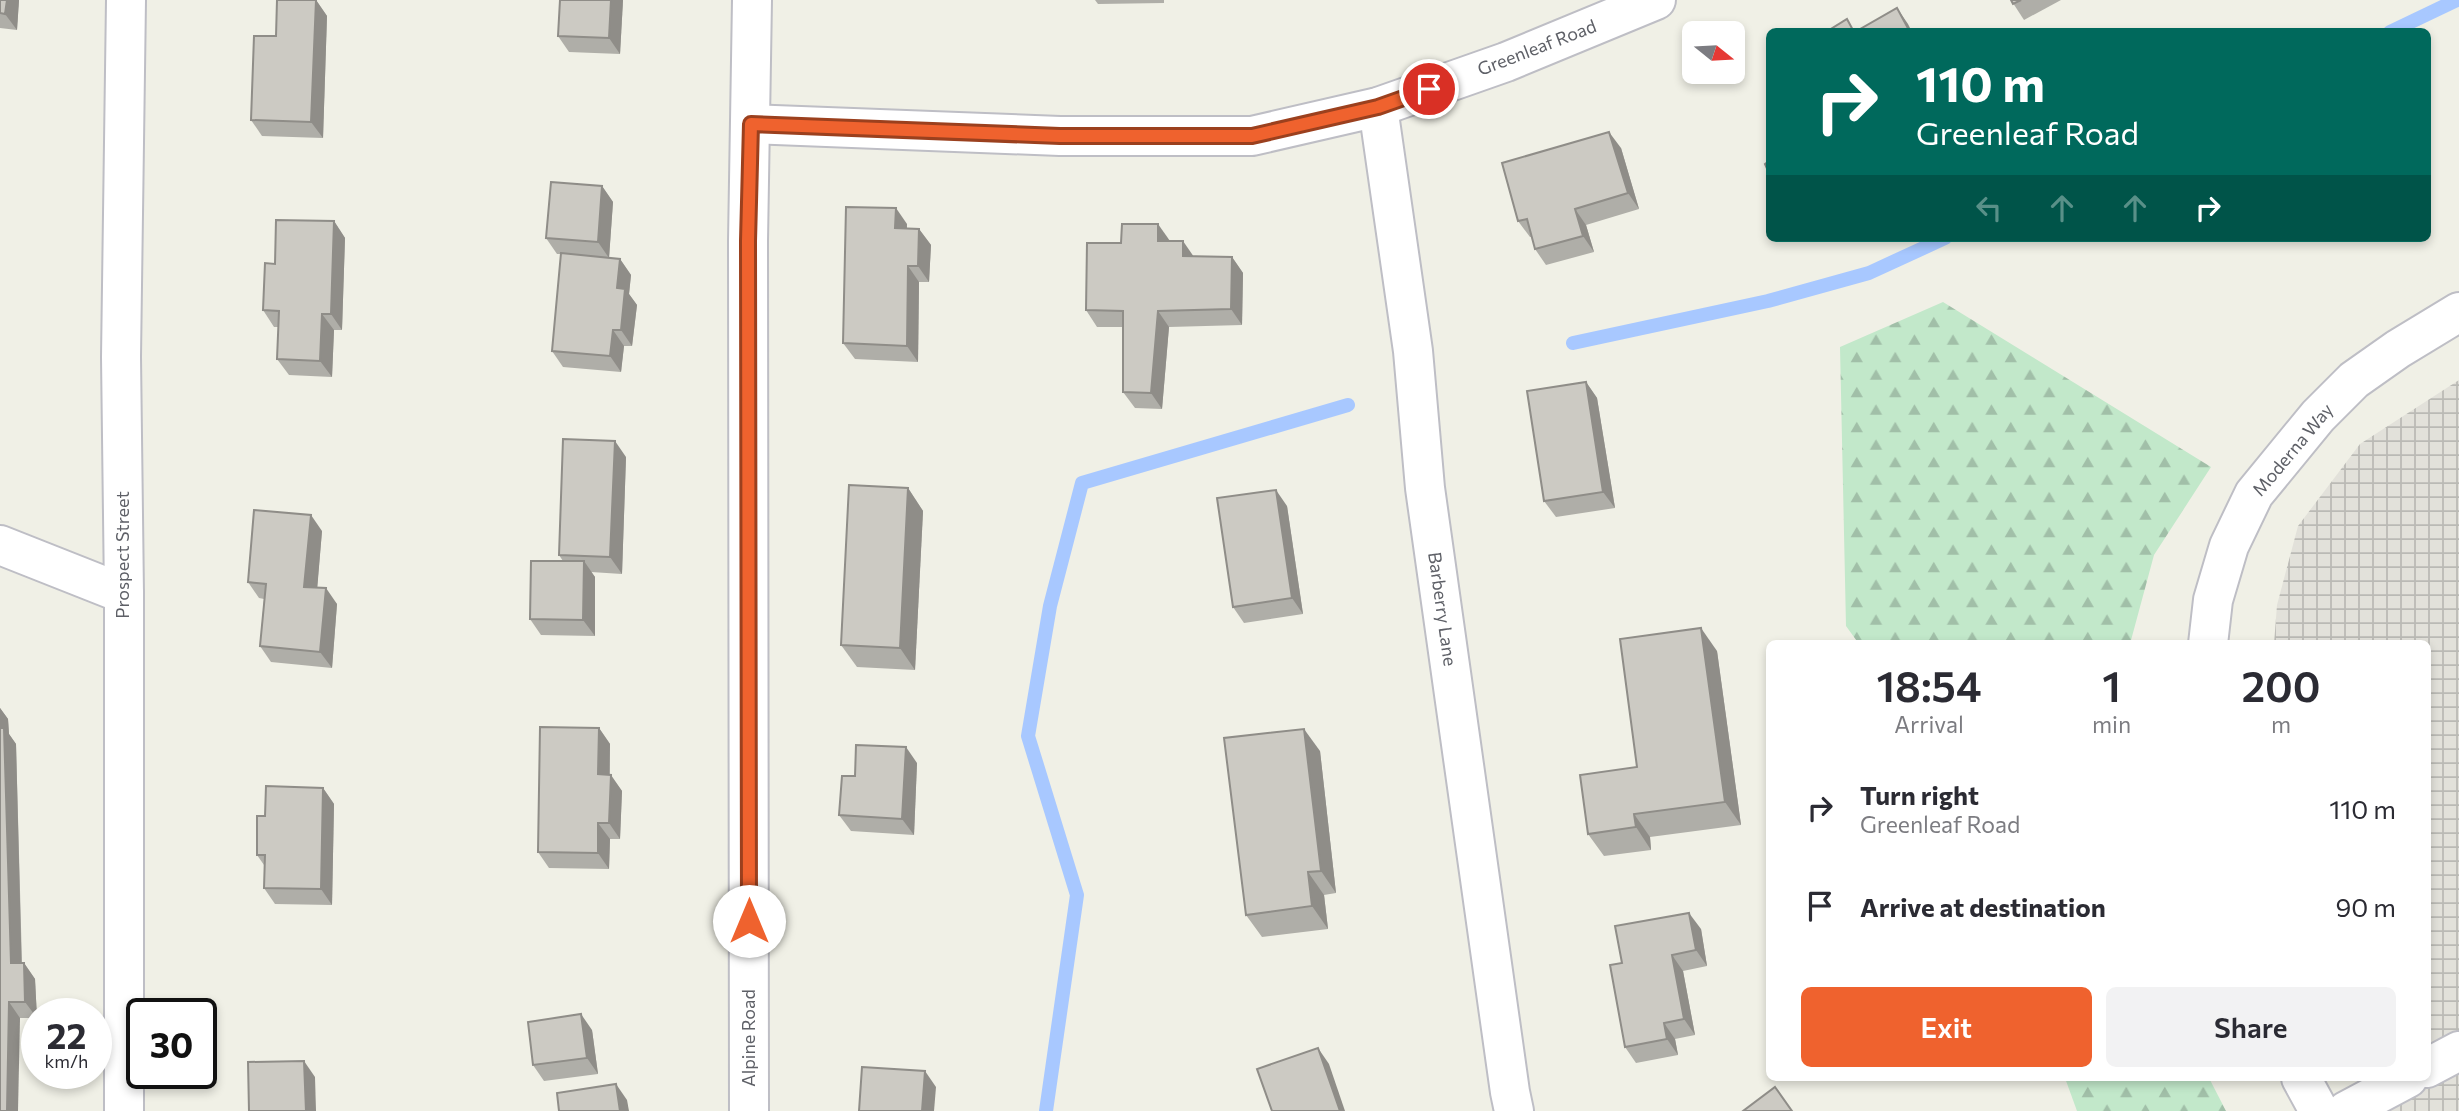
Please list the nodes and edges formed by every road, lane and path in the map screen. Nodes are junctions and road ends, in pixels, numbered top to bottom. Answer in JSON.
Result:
{"nodes":[{"id":1,"x":126,"y":0,"type":"edge"},
{"id":2,"x":752,"y":0,"type":"edge"},
{"id":3,"x":1657,"y":0,"type":"edge"},
{"id":4,"x":1378,"y":107,"type":"junction"},
{"id":5,"x":751,"y":124,"type":"junction"},
{"id":6,"x":2459,"y":312,"type":"edge"},
{"id":7,"x":0,"y":545,"type":"edge"},
{"id":8,"x":124,"y":594,"type":"junction"},
{"id":9,"x":2208,"y":640,"type":"edge"},
{"id":10,"x":2459,"y":1051,"type":"edge"},
{"id":11,"x":2431,"y":1066,"type":"edge"},
{"id":12,"x":2303,"y":1081,"type":"edge"},
{"id":13,"x":2402,"y":1081,"type":"edge"},
{"id":14,"x":124,"y":1111,"type":"edge"},
{"id":15,"x":749,"y":1111,"type":"edge"},
{"id":16,"x":1514,"y":1111,"type":"edge"},
{"id":17,"x":2319,"y":1111,"type":"edge"},
{"id":18,"x":2346,"y":1111,"type":"edge"}],
"edges":[{"from":1,"to":8,"type":"street","name":"Prospect Street"},
{"from":2,"to":5,"type":"street","name":"Alpine Road"},
{"from":3,"to":4,"type":"street","name":"Greenleaf Road"},
{"from":4,"to":5,"type":"street","name":"Greenleaf Road"},
{"from":4,"to":16,"type":"street","name":"Barberry Lane"},
{"from":5,"to":15,"type":"street","name":"Alpine Road"},
{"from":6,"to":9,"type":"street","name":"Moderna Way"},
{"from":7,"to":8,"type":"street"},
{"from":8,"to":14,"type":"street","name":"Prospect Street"},
{"from":10,"to":11,"type":"street"},
{"from":12,"to":17,"type":"street"},
{"from":13,"to":18,"type":"street"}]}
